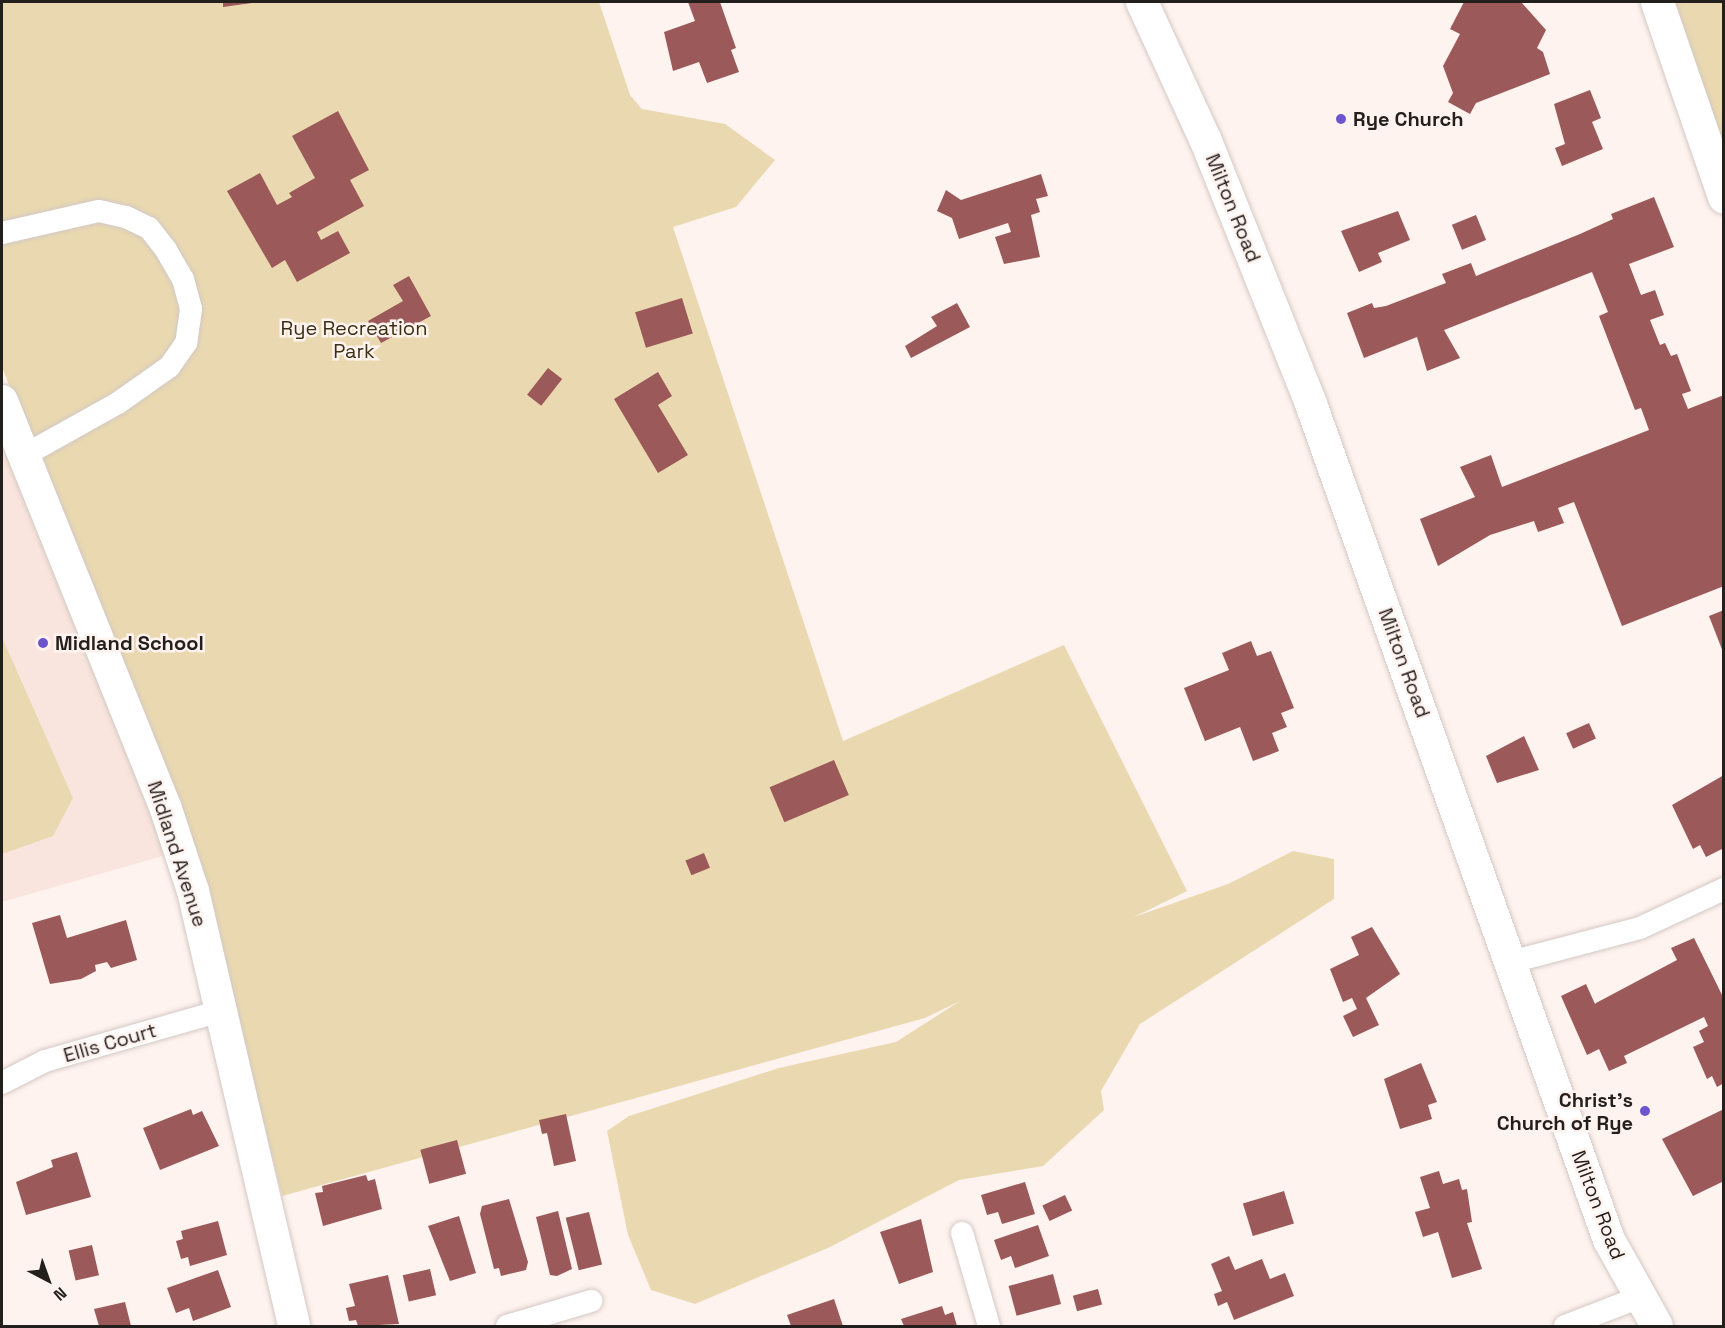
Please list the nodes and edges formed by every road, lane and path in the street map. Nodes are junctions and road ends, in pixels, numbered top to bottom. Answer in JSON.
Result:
{"nodes":[{"id":1,"x":1143,"y":2,"type":"edge"},
{"id":2,"x":1657,"y":2,"type":"edge"},
{"id":3,"x":1724,"y":197,"type":"edge"},
{"id":4,"x":2,"y":233,"type":"edge"},
{"id":5,"x":2,"y":401,"type":"edge"},
{"id":6,"x":23,"y":456,"type":"junction"},
{"id":7,"x":1724,"y":888,"type":"edge"},
{"id":8,"x":1511,"y":962,"type":"junction"},
{"id":9,"x":221,"y":1011,"type":"junction"},
{"id":10,"x":2,"y":1083,"type":"edge"},
{"id":11,"x":962,"y":1233,"type":"dead end"},
{"id":12,"x":1638,"y":1298,"type":"junction"},
{"id":13,"x":591,"y":1301,"type":"dead end"},
{"id":14,"x":294,"y":1326,"type":"edge"},
{"id":15,"x":507,"y":1326,"type":"edge"},
{"id":16,"x":989,"y":1326,"type":"edge"},
{"id":17,"x":1564,"y":1326,"type":"edge"},
{"id":18,"x":1657,"y":1326,"type":"edge"}],
"edges":[{"from":1,"to":8,"type":"street","name":"Milton Road"},
{"from":2,"to":3,"type":"main road"},
{"from":4,"to":6,"type":"street"},
{"from":5,"to":6,"type":"street","name":"Midland Avenue"},
{"from":6,"to":9,"type":"street","name":"Midland Avenue"},
{"from":7,"to":8,"type":"street"},
{"from":8,"to":12,"type":"street","name":"Milton Road"},
{"from":9,"to":10,"type":"street","name":"Ellis Court"},
{"from":9,"to":14,"type":"street","name":"Midland Avenue"},
{"from":11,"to":16,"type":"street"},
{"from":12,"to":17,"type":"street"},
{"from":12,"to":18,"type":"street","name":"Milton Road"},
{"from":13,"to":15,"type":"street"}]}
